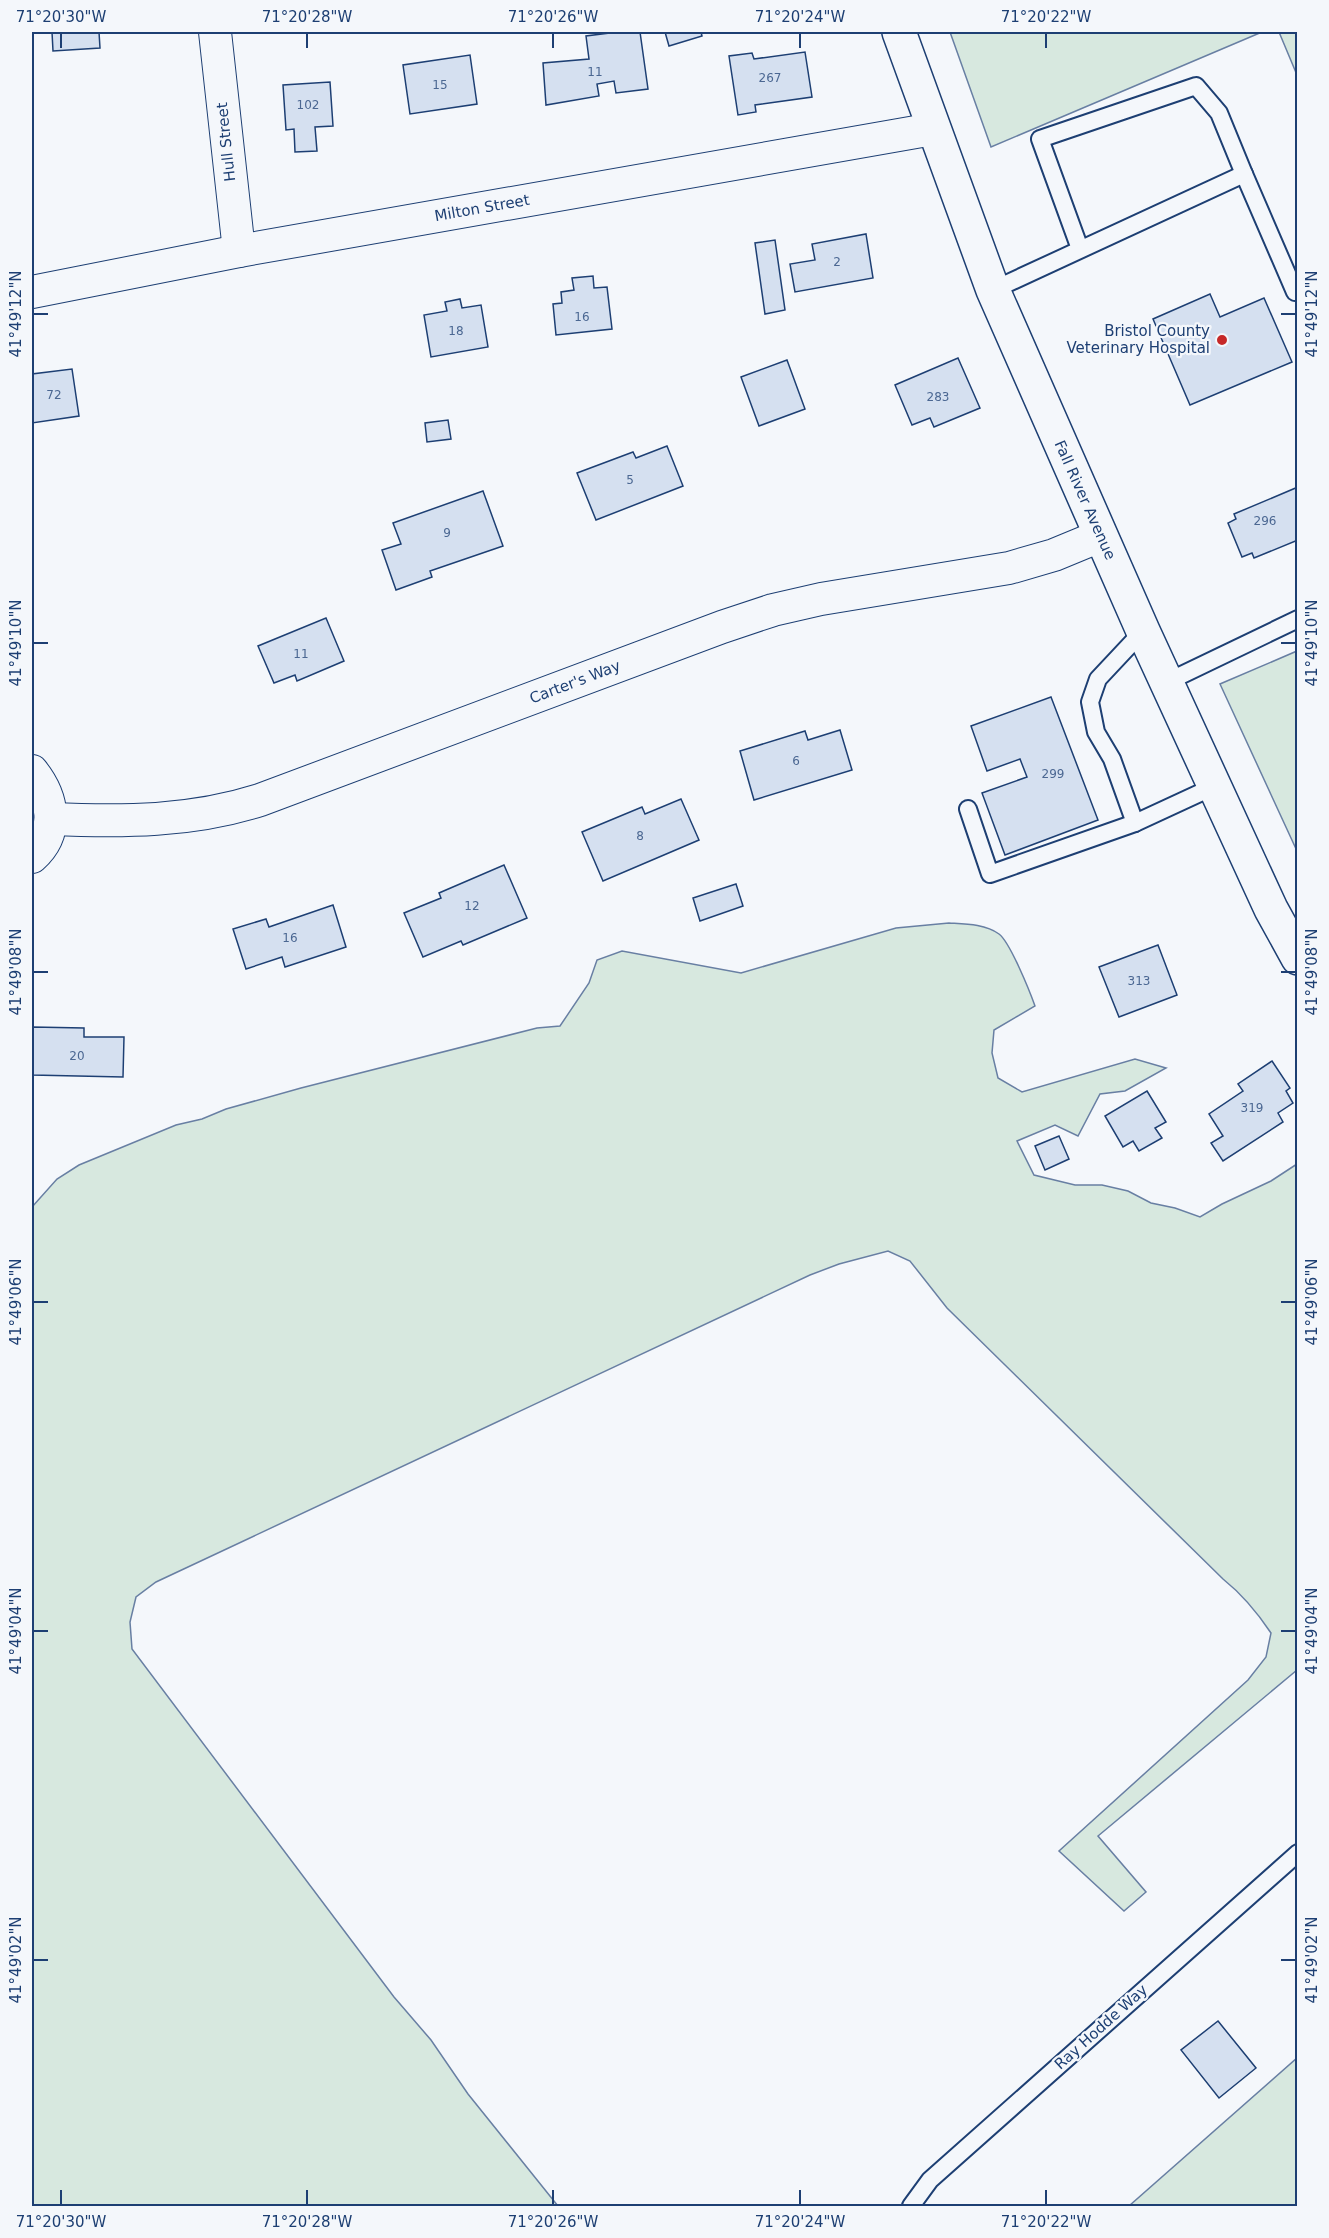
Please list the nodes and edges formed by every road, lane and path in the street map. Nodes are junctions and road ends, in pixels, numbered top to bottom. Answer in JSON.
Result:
{"nodes":[{"id":1,"x":215,"y":32,"type":"edge"},
{"id":2,"x":899,"y":32,"type":"edge"},
{"id":3,"x":933,"y":129,"type":"junction"},
{"id":4,"x":1244,"y":174,"type":"junction"},
{"id":5,"x":1080,"y":249,"type":"junction"},
{"id":6,"x":239,"y":251,"type":"junction"},
{"id":7,"x":993,"y":290,"type":"junction"},
{"id":8,"x":32,"y":292,"type":"edge"},
{"id":9,"x":1295,"y":292,"type":"dead end"},
{"id":10,"x":1100,"y":536,"type":"junction"},
{"id":11,"x":1298,"y":619,"type":"edge"},
{"id":12,"x":1143,"y":631,"type":"junction"},
{"id":13,"x":1167,"y":682,"type":"junction"},
{"id":14,"x":32,"y":771,"type":"edge"},
{"id":15,"x":1215,"y":786,"type":"junction"},
{"id":16,"x":968,"y":808,"type":"dead end"},
{"id":17,"x":51,"y":819,"type":"junction"},
{"id":18,"x":1135,"y":823,"type":"junction"},
{"id":19,"x":32,"y":857,"type":"edge"},
{"id":20,"x":1298,"y":958,"type":"edge"},
{"id":21,"x":1298,"y":1853,"type":"edge"},
{"id":22,"x":911,"y":2206,"type":"edge"}],
"edges":[{"from":1,"to":6,"type":"street","name":"Hull Street"},
{"from":2,"to":3,"type":"main road","name":"Fall River Avenue"},
{"from":3,"to":6,"type":"street","name":"Milton Street"},
{"from":3,"to":7,"type":"main road","name":"Fall River Avenue"},
{"from":4,"to":5,"type":"lane"},
{"from":4,"to":5,"type":"lane"},
{"from":4,"to":9,"type":"lane"},
{"from":5,"to":7,"type":"lane"},
{"from":6,"to":8,"type":"street","name":"Milton Street"},
{"from":7,"to":10,"type":"main road","name":"Fall River Avenue"},
{"from":10,"to":12,"type":"main road","name":"Fall River Avenue"},
{"from":10,"to":17,"type":"street","name":"Carter's Way"},
{"from":11,"to":13,"type":"lane"},
{"from":12,"to":13,"type":"main road","name":"Fall River Avenue"},
{"from":12,"to":18,"type":"lane"},
{"from":13,"to":15,"type":"main road","name":"Fall River Avenue"},
{"from":14,"to":17,"type":"street"},
{"from":15,"to":18,"type":"lane"},
{"from":15,"to":20,"type":"main road","name":"Fall River Avenue"},
{"from":16,"to":18,"type":"lane"},
{"from":17,"to":19,"type":"street"},
{"from":21,"to":22,"type":"lane","name":"Ray Hodde Way"}]}
